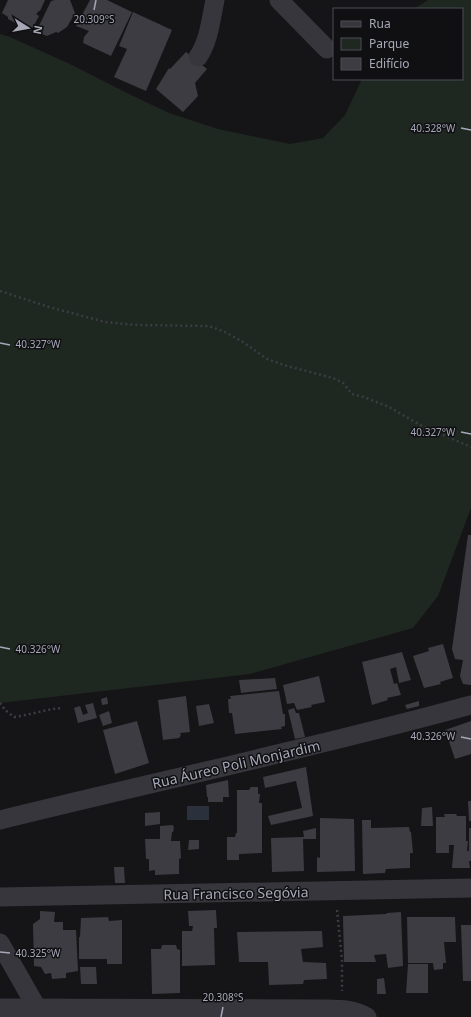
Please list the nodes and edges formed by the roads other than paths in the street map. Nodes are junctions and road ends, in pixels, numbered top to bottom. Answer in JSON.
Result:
{"nodes":[{"id":1,"x":215,"y":0,"type":"edge"},
{"id":2,"x":279,"y":0,"type":"edge"},
{"id":3,"x":327,"y":49,"type":"dead end"},
{"id":4,"x":198,"y":57,"type":"dead end"},
{"id":5,"x":471,"y":706,"type":"edge"},
{"id":6,"x":0,"y":820,"type":"edge"},
{"id":7,"x":471,"y":888,"type":"edge"},
{"id":8,"x":0,"y":897,"type":"edge"},
{"id":9,"x":0,"y":942,"type":"edge"},
{"id":10,"x":0,"y":1008,"type":"edge"},
{"id":11,"x":37,"y":1008,"type":"junction"},
{"id":12,"x":368,"y":1017,"type":"edge"}],
"edges":[{"from":1,"to":4,"type":"street"},
{"from":2,"to":3,"type":"street"},
{"from":5,"to":6,"type":"street","name":"Rua Áureo Poli Monjardim"},
{"from":7,"to":8,"type":"street","name":"Rua Francisco Segóvia"},
{"from":9,"to":11,"type":"street"},
{"from":10,"to":11,"type":"street"},
{"from":11,"to":12,"type":"street"}]}
